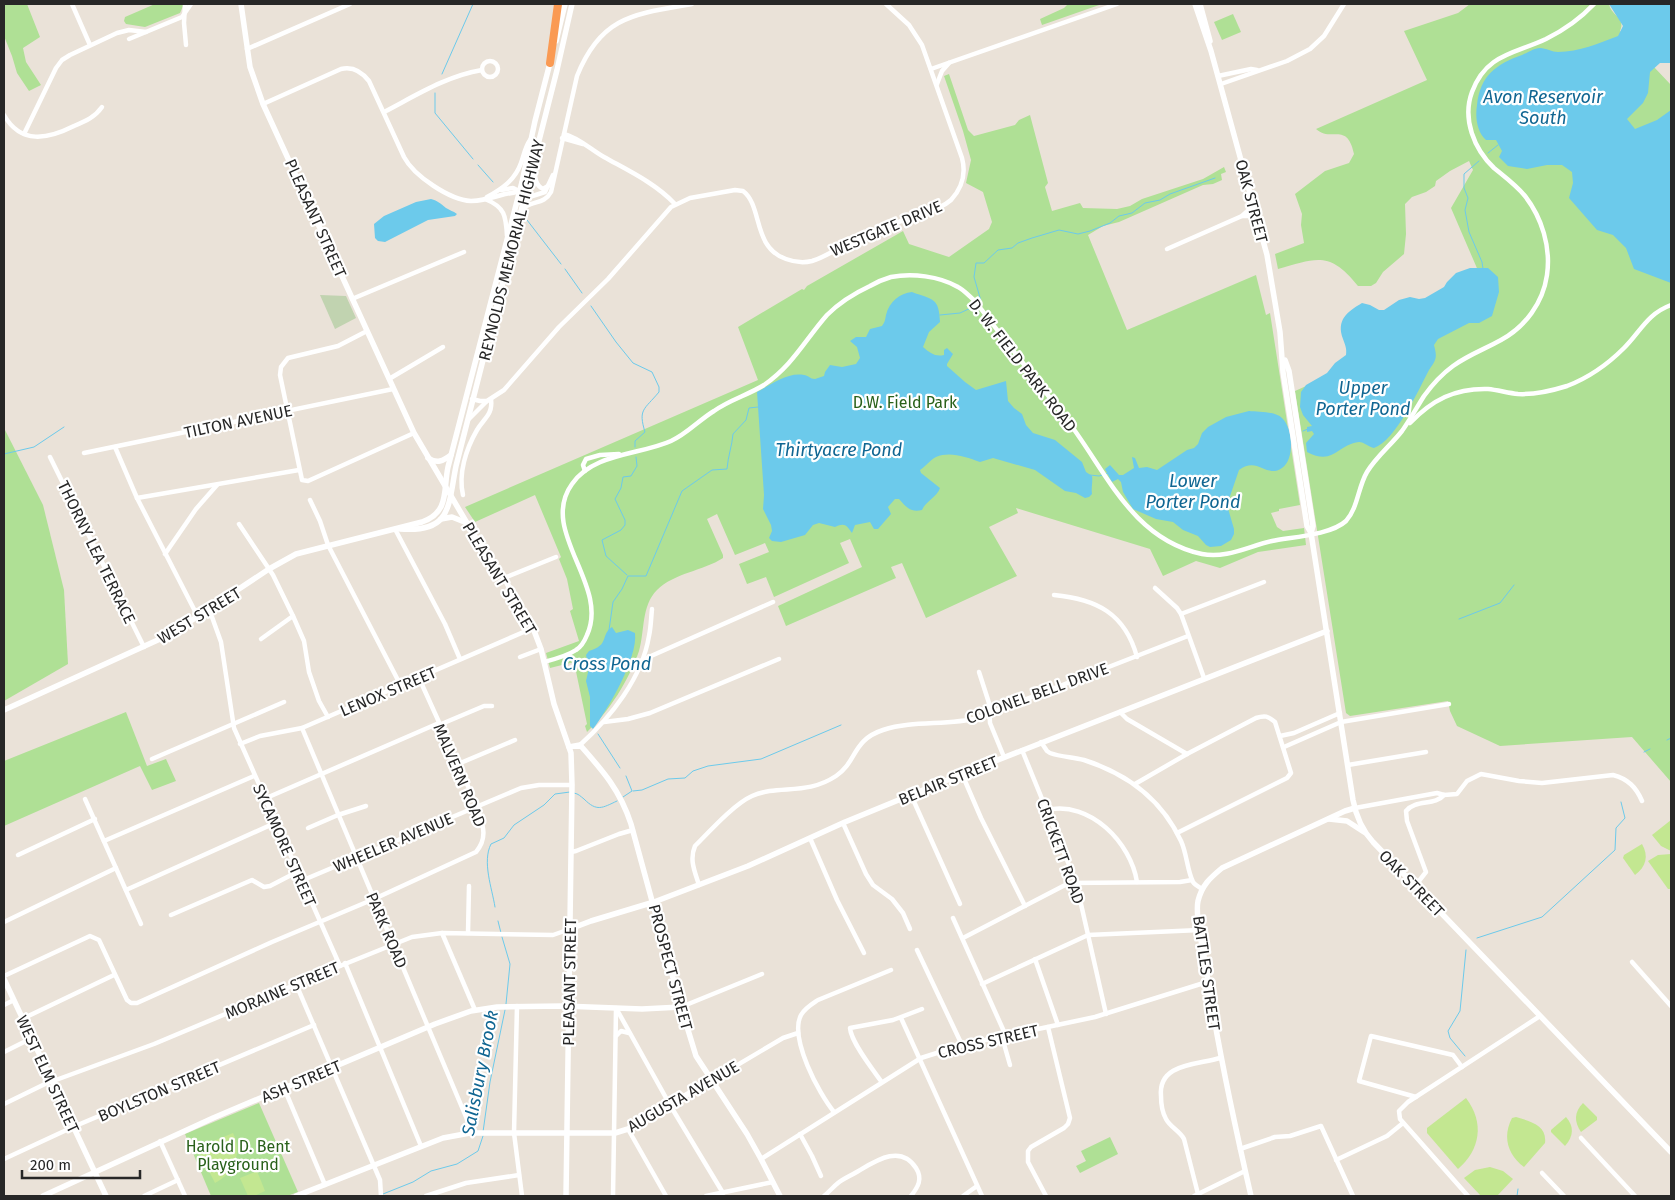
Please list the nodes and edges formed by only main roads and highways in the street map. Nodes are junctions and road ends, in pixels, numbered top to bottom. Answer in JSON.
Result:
{"nodes":[{"id":1,"x":241,"y":4,"type":"edge"},
{"id":2,"x":558,"y":4,"type":"edge"},
{"id":3,"x":565,"y":4,"type":"edge"},
{"id":4,"x":572,"y":4,"type":"edge"},
{"id":5,"x":1195,"y":4,"type":"edge"},
{"id":6,"x":1200,"y":4,"type":"edge"},
{"id":7,"x":1211,"y":51,"type":"junction"},
{"id":8,"x":550,"y":63,"type":"junction"},
{"id":9,"x":523,"y":189,"type":"junction"},
{"id":10,"x":520,"y":200,"type":"junction"},
{"id":11,"x":451,"y":455,"type":"junction"},
{"id":12,"x":428,"y":458,"type":"junction"},
{"id":13,"x":446,"y":488,"type":"junction"},
{"id":14,"x":452,"y":497,"type":"junction"},
{"id":15,"x":440,"y":519,"type":"junction"},
{"id":16,"x":467,"y":523,"type":"junction"},
{"id":17,"x":395,"y":529,"type":"junction"},
{"id":18,"x":1327,"y":631,"type":"junction"},
{"id":19,"x":4,"y":710,"type":"edge"},
{"id":20,"x":569,"y":747,"type":"junction"},
{"id":21,"x":1355,"y":808,"type":"junction"},
{"id":22,"x":1325,"y":820,"type":"junction"},
{"id":23,"x":1366,"y":833,"type":"junction"},
{"id":24,"x":654,"y":902,"type":"junction"},
{"id":25,"x":570,"y":929,"type":"junction"},
{"id":26,"x":4,"y":978,"type":"edge"},
{"id":27,"x":569,"y":1007,"type":"junction"},
{"id":28,"x":681,"y":1007,"type":"junction"},
{"id":29,"x":712,"y":1080,"type":"junction"},
{"id":30,"x":568,"y":1134,"type":"junction"},
{"id":31,"x":1671,"y":1152,"type":"edge"},
{"id":32,"x":95,"y":1172,"type":"junction"},
{"id":33,"x":44,"y":1196,"type":"edge"},
{"id":34,"x":106,"y":1196,"type":"edge"},
{"id":35,"x":296,"y":1196,"type":"edge"},
{"id":36,"x":566,"y":1196,"type":"edge"},
{"id":37,"x":780,"y":1196,"type":"edge"},
{"id":38,"x":1251,"y":1196,"type":"edge"}],
"edges":[{"from":1,"to":12,"type":"main road","name":"PLEASANT STREET"},
{"from":2,"to":8,"type":"highway"},
{"from":3,"to":8,"type":"main road","name":"REYNOLDS MEMORIAL HIGHWAY"},
{"from":4,"to":9,"type":"main road","name":"REYNOLDS MEMORIAL HIGHWAY"},
{"from":5,"to":7,"type":"main road","name":"OAK STREET"},
{"from":6,"to":7,"type":"main road","name":"OAK STREET"},
{"from":7,"to":18,"type":"main road","name":"OAK STREET"},
{"from":8,"to":9,"type":"main road","name":"REYNOLDS MEMORIAL HIGHWAY"},
{"from":9,"to":10,"type":"main road","name":"REYNOLDS MEMORIAL HIGHWAY"},
{"from":9,"to":10,"type":"main road","name":"REYNOLDS MEMORIAL HIGHWAY"},
{"from":10,"to":11,"type":"main road","name":"REYNOLDS MEMORIAL HIGHWAY"},
{"from":10,"to":14,"type":"main road","name":"REYNOLDS MEMORIAL HIGHWAY"},
{"from":11,"to":12,"type":"main road"},
{"from":11,"to":13,"type":"main road","name":"REYNOLDS MEMORIAL HIGHWAY"},
{"from":12,"to":13,"type":"main road","name":"PLEASANT STREET"},
{"from":13,"to":14,"type":"main road","name":"PLEASANT STREET"},
{"from":13,"to":17,"type":"main road","name":"WEST STREET"},
{"from":14,"to":15,"type":"main road"},
{"from":14,"to":16,"type":"main road","name":"PLEASANT STREET"},
{"from":15,"to":16,"type":"main road"},
{"from":15,"to":17,"type":"main road","name":"WEST STREET"},
{"from":16,"to":20,"type":"main road","name":"PLEASANT STREET"},
{"from":17,"to":19,"type":"main road","name":"WEST STREET"},
{"from":18,"to":21,"type":"main road","name":"OAK STREET"},
{"from":18,"to":24,"type":"main road","name":"BELAIR STREET"},
{"from":20,"to":24,"type":"main road","name":"PROSPECT STREET"},
{"from":20,"to":25,"type":"main road","name":"PLEASANT STREET"},
{"from":21,"to":22,"type":"main road"},
{"from":21,"to":23,"type":"main road","name":"OAK STREET"},
{"from":22,"to":23,"type":"main road"},
{"from":22,"to":38,"type":"main road","name":"BATTLES STREET"},
{"from":23,"to":31,"type":"main road","name":"OAK STREET"},
{"from":24,"to":25,"type":"main road","name":"BELAIR STREET"},
{"from":24,"to":28,"type":"main road","name":"PROSPECT STREET"},
{"from":25,"to":27,"type":"main road","name":"PLEASANT STREET"},
{"from":26,"to":32,"type":"main road","name":"WEST ELM STREET"},
{"from":27,"to":28,"type":"main road","name":"ASH STREET"},
{"from":27,"to":30,"type":"main road","name":"PLEASANT STREET"},
{"from":27,"to":32,"type":"main road","name":"ASH STREET"},
{"from":28,"to":29,"type":"main road","name":"PROSPECT STREET"},
{"from":29,"to":30,"type":"main road","name":"AUGUSTA AVENUE"},
{"from":29,"to":37,"type":"main road","name":"PROSPECT STREET"},
{"from":30,"to":35,"type":"main road","name":"AUGUSTA AVENUE"},
{"from":30,"to":36,"type":"main road","name":"PLEASANT STREET"},
{"from":32,"to":33,"type":"main road","name":"ASH STREET"},
{"from":32,"to":34,"type":"main road","name":"WEST ELM STREET"}]}
